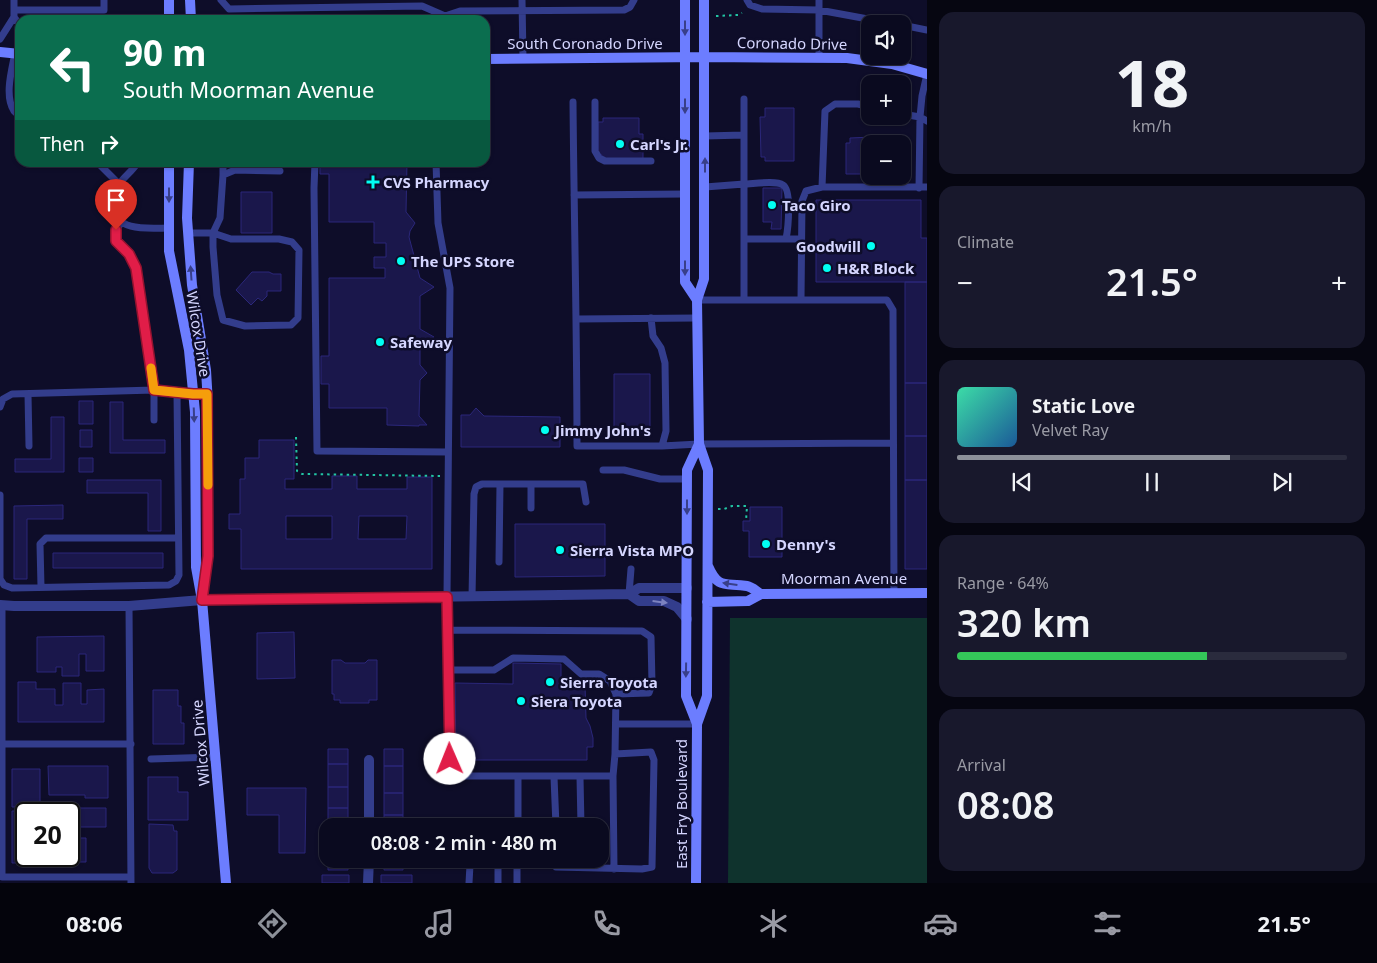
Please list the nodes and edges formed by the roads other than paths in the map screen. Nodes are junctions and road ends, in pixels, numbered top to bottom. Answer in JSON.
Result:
{"nodes":[{"id":1,"x":14,"y":0,"type":"edge"},
{"id":2,"x":104,"y":0,"type":"edge"},
{"id":3,"x":169,"y":0,"type":"edge"},
{"id":4,"x":190,"y":0,"type":"edge"},
{"id":5,"x":221,"y":0,"type":"edge"},
{"id":6,"x":522,"y":0,"type":"edge"},
{"id":7,"x":634,"y":0,"type":"edge"},
{"id":8,"x":686,"y":0,"type":"edge"},
{"id":9,"x":704,"y":0,"type":"edge"},
{"id":10,"x":747,"y":0,"type":"edge"},
{"id":11,"x":819,"y":0,"type":"edge"},
{"id":12,"x":422,"y":3,"type":"edge"},
{"id":13,"x":818,"y":10,"type":"junction"},
{"id":14,"x":522,"y":11,"type":"junction"},
{"id":15,"x":14,"y":13,"type":"junction"},
{"id":16,"x":169,"y":15,"type":"edge"},
{"id":17,"x":190,"y":15,"type":"edge"},
{"id":18,"x":440,"y":15,"type":"edge"},
{"id":19,"x":451,"y":15,"type":"edge"},
{"id":20,"x":861,"y":18,"type":"edge"},
{"id":21,"x":911,"y":27,"type":"edge"},
{"id":22,"x":927,"y":30,"type":"edge"},
{"id":23,"x":0,"y":39,"type":"edge"},
{"id":24,"x":0,"y":52,"type":"edge"},
{"id":25,"x":15,"y":54,"type":"edge"},
{"id":26,"x":685,"y":57,"type":"junction"},
{"id":27,"x":704,"y":57,"type":"junction"},
{"id":28,"x":523,"y":58,"type":"junction"},
{"id":29,"x":819,"y":58,"type":"junction"},
{"id":30,"x":490,"y":59,"type":"edge"},
{"id":31,"x":15,"y":64,"type":"edge"},
{"id":32,"x":927,"y":74,"type":"edge"},
{"id":33,"x":744,"y":99,"type":"dead end"},
{"id":34,"x":573,"y":102,"type":"dead end"},
{"id":35,"x":595,"y":102,"type":"dead end"},
{"id":36,"x":861,"y":104,"type":"edge"},
{"id":37,"x":15,"y":112,"type":"edge"},
{"id":38,"x":911,"y":116,"type":"edge"},
{"id":39,"x":920,"y":118,"type":"junction"},
{"id":40,"x":927,"y":121,"type":"edge"},
{"id":41,"x":744,"y":135,"type":"junction"},
{"id":42,"x":704,"y":136,"type":"junction"},
{"id":43,"x":651,"y":161,"type":"dead end"},
{"id":44,"x":102,"y":167,"type":"edge"},
{"id":45,"x":135,"y":167,"type":"edge"},
{"id":46,"x":169,"y":167,"type":"edge"},
{"id":47,"x":189,"y":167,"type":"edge"},
{"id":48,"x":223,"y":167,"type":"edge"},
{"id":49,"x":315,"y":167,"type":"edge"},
{"id":50,"x":436,"y":167,"type":"edge"},
{"id":51,"x":280,"y":171,"type":"dead end"},
{"id":52,"x":223,"y":175,"type":"junction"},
{"id":53,"x":119,"y":184,"type":"junction"},
{"id":54,"x":744,"y":184,"type":"junction"},
{"id":55,"x":705,"y":187,"type":"junction"},
{"id":56,"x":822,"y":187,"type":"junction"},
{"id":57,"x":923,"y":187,"type":"edge"},
{"id":58,"x":685,"y":194,"type":"junction"},
{"id":59,"x":574,"y":195,"type":"junction"},
{"id":60,"x":122,"y":222,"type":"junction"},
{"id":61,"x":170,"y":228,"type":"junction"},
{"id":62,"x":188,"y":233,"type":"junction"},
{"id":63,"x":213,"y":233,"type":"junction"},
{"id":64,"x":744,"y":239,"type":"junction"},
{"id":65,"x":786,"y":239,"type":"junction"},
{"id":66,"x":801,"y":239,"type":"junction"},
{"id":67,"x":697,"y":300,"type":"junction"},
{"id":68,"x":744,"y":300,"type":"junction"},
{"id":69,"x":801,"y":300,"type":"junction"},
{"id":70,"x":651,"y":318,"type":"junction"},
{"id":71,"x":697,"y":318,"type":"junction"},
{"id":72,"x":577,"y":319,"type":"junction"},
{"id":73,"x":154,"y":390,"type":"junction"},
{"id":74,"x":177,"y":393,"type":"junction"},
{"id":75,"x":28,"y":394,"type":"junction"},
{"id":76,"x":193,"y":394,"type":"junction"},
{"id":77,"x":207,"y":394,"type":"junction"},
{"id":78,"x":0,"y":407,"type":"edge"},
{"id":79,"x":154,"y":420,"type":"dead end"},
{"id":80,"x":893,"y":443,"type":"junction"},
{"id":81,"x":699,"y":444,"type":"junction"},
{"id":82,"x":28,"y":446,"type":"dead end"},
{"id":83,"x":662,"y":446,"type":"junction"},
{"id":84,"x":448,"y":452,"type":"junction"},
{"id":85,"x":603,"y":470,"type":"dead end"},
{"id":86,"x":687,"y":479,"type":"junction"},
{"id":87,"x":500,"y":484,"type":"junction"},
{"id":88,"x":531,"y":484,"type":"junction"},
{"id":89,"x":0,"y":495,"type":"edge"},
{"id":90,"x":586,"y":502,"type":"dead end"},
{"id":91,"x":531,"y":508,"type":"dead end"},
{"id":92,"x":178,"y":538,"type":"junction"},
{"id":93,"x":499,"y":562,"type":"dead end"},
{"id":94,"x":708,"y":564,"type":"junction"},
{"id":95,"x":631,"y":570,"type":"dead end"},
{"id":96,"x":41,"y":588,"type":"junction"},
{"id":97,"x":686,"y":588,"type":"junction"},
{"id":98,"x":894,"y":593,"type":"junction"},
{"id":99,"x":927,"y":593,"type":"edge"},
{"id":100,"x":629,"y":594,"type":"junction"},
{"id":101,"x":761,"y":594,"type":"junction"},
{"id":102,"x":447,"y":597,"type":"junction"},
{"id":103,"x":472,"y":597,"type":"junction"},
{"id":104,"x":202,"y":600,"type":"junction"},
{"id":105,"x":708,"y":602,"type":"junction"},
{"id":106,"x":1,"y":605,"type":"edge"},
{"id":107,"x":129,"y":606,"type":"junction"},
{"id":108,"x":687,"y":618,"type":"junction"},
{"id":109,"x":448,"y":630,"type":"junction"},
{"id":110,"x":449,"y":670,"type":"junction"},
{"id":111,"x":616,"y":694,"type":"junction"},
{"id":112,"x":616,"y":724,"type":"junction"},
{"id":113,"x":697,"y":724,"type":"junction"},
{"id":114,"x":2,"y":744,"type":"junction"},
{"id":115,"x":131,"y":744,"type":"junction"},
{"id":116,"x":615,"y":754,"type":"junction"},
{"id":117,"x":216,"y":757,"type":"junction"},
{"id":118,"x":151,"y":758,"type":"dead end"},
{"id":119,"x":369,"y":760,"type":"dead end"},
{"id":120,"x":613,"y":776,"type":"junction"},
{"id":121,"x":518,"y":777,"type":"junction"},
{"id":122,"x":554,"y":777,"type":"junction"},
{"id":123,"x":580,"y":777,"type":"junction"},
{"id":124,"x":369,"y":818,"type":"edge"},
{"id":125,"x":518,"y":818,"type":"edge"},
{"id":126,"x":556,"y":818,"type":"edge"},
{"id":127,"x":582,"y":818,"type":"edge"},
{"id":128,"x":369,"y":868,"type":"edge"},
{"id":129,"x":470,"y":868,"type":"edge"},
{"id":130,"x":498,"y":868,"type":"edge"},
{"id":131,"x":517,"y":868,"type":"edge"},
{"id":132,"x":582,"y":868,"type":"edge"},
{"id":133,"x":614,"y":869,"type":"junction"},
{"id":134,"x":27,"y":880,"type":"edge"},
{"id":135,"x":131,"y":880,"type":"edge"},
{"id":136,"x":226,"y":883,"type":"edge"},
{"id":137,"x":368,"y":883,"type":"edge"},
{"id":138,"x":470,"y":883,"type":"edge"},
{"id":139,"x":498,"y":883,"type":"edge"},
{"id":140,"x":517,"y":883,"type":"edge"},
{"id":141,"x":696,"y":883,"type":"edge"}],
"edges":[{"from":1,"to":15,"type":"lane"},
{"from":2,"to":15,"type":"lane"},
{"from":3,"to":16,"type":"street"},
{"from":4,"to":17,"type":"street"},
{"from":5,"to":12,"type":"lane"},
{"from":6,"to":14,"type":"lane"},
{"from":7,"to":14,"type":"lane"},
{"from":8,"to":26,"type":"street","name":"East Fry Boulevard","one_way":true},
{"from":9,"to":27,"type":"street","name":"East Fry Boulevard"},
{"from":10,"to":13,"type":"lane"},
{"from":11,"to":13,"type":"lane"},
{"from":12,"to":18,"type":"lane"},
{"from":13,"to":20,"type":"lane"},
{"from":13,"to":29,"type":"lane"},
{"from":14,"to":19,"type":"lane"},
{"from":14,"to":28,"type":"lane"},
{"from":15,"to":23,"type":"lane"},
{"from":21,"to":22,"type":"lane"},
{"from":24,"to":25,"type":"street"},
{"from":26,"to":27,"type":"street","name":"Coronado Drive"},
{"from":26,"to":28,"type":"street","name":"South Coronado Drive"},
{"from":26,"to":58,"type":"street","name":"East Fry Boulevard","one_way":true},
{"from":27,"to":29,"type":"street","name":"Coronado Drive"},
{"from":27,"to":42,"type":"street","name":"East Fry Boulevard"},
{"from":28,"to":30,"type":"street","name":"South Coronado Drive"},
{"from":29,"to":32,"type":"street","name":"Coronado Drive"},
{"from":31,"to":37,"type":"lane"},
{"from":32,"to":39,"type":"lane"},
{"from":33,"to":41,"type":"lane"},
{"from":34,"to":59,"type":"lane"},
{"from":35,"to":43,"type":"lane"},
{"from":36,"to":56,"type":"lane"},
{"from":38,"to":39,"type":"lane"},
{"from":39,"to":40,"type":"lane"},
{"from":39,"to":57,"type":"lane"},
{"from":41,"to":42,"type":"lane"},
{"from":41,"to":54,"type":"lane"},
{"from":55,"to":42,"type":"street","name":"East Fry Boulevard","one_way":true},
{"from":44,"to":53,"type":"lane"},
{"from":45,"to":53,"type":"lane"},
{"from":46,"to":61,"type":"street","name":"Wilcox Drive","one_way":true},
{"from":47,"to":62,"type":"street","name":"Wilcox Drive"},
{"from":48,"to":52,"type":"lane"},
{"from":49,"to":84,"type":"lane"},
{"from":50,"to":84,"type":"lane"},
{"from":51,"to":52,"type":"lane"},
{"from":52,"to":63,"type":"lane"},
{"from":53,"to":60,"type":"lane"},
{"from":54,"to":55,"type":"lane"},
{"from":54,"to":64,"type":"lane"},
{"from":54,"to":65,"type":"lane"},
{"from":55,"to":67,"type":"street","name":"East Fry Boulevard"},
{"from":56,"to":57,"type":"lane"},
{"from":56,"to":66,"type":"lane"},
{"from":58,"to":59,"type":"lane"},
{"from":58,"to":67,"type":"street","name":"East Fry Boulevard","one_way":true},
{"from":59,"to":72,"type":"lane"},
{"from":60,"to":61,"type":"lane"},
{"from":60,"to":73,"type":"lane"},
{"from":61,"to":76,"type":"street","name":"Wilcox Drive"},
{"from":62,"to":63,"type":"lane"},
{"from":77,"to":62,"type":"street","name":"Wilcox Drive","one_way":true},
{"from":63,"to":63,"type":"lane"},
{"from":64,"to":65,"type":"lane"},
{"from":64,"to":68,"type":"lane"},
{"from":65,"to":66,"type":"lane"},
{"from":66,"to":69,"type":"lane"},
{"from":67,"to":68,"type":"lane"},
{"from":67,"to":71,"type":"street","name":"East Fry Boulevard"},
{"from":68,"to":69,"type":"lane"},
{"from":69,"to":80,"type":"lane"},
{"from":70,"to":71,"type":"lane"},
{"from":70,"to":72,"type":"lane"},
{"from":70,"to":83,"type":"lane"},
{"from":71,"to":81,"type":"street","name":"East Fry Boulevard"},
{"from":72,"to":83,"type":"lane"},
{"from":73,"to":74,"type":"lane"},
{"from":73,"to":75,"type":"lane"},
{"from":73,"to":79,"type":"lane"},
{"from":74,"to":76,"type":"lane"},
{"from":74,"to":92,"type":"lane"},
{"from":75,"to":78,"type":"lane"},
{"from":75,"to":82,"type":"lane"},
{"from":76,"to":77,"type":"lane"},
{"from":76,"to":104,"type":"street","name":"Wilcox Drive","one_way":true},
{"from":77,"to":104,"type":"street","name":"Wilcox Drive"},
{"from":80,"to":81,"type":"lane"},
{"from":80,"to":98,"type":"lane"},
{"from":81,"to":83,"type":"lane"},
{"from":81,"to":86,"type":"street","name":"East Fry Boulevard"},
{"from":81,"to":94,"type":"street","name":"East Fry Boulevard"},
{"from":84,"to":102,"type":"lane"},
{"from":85,"to":86,"type":"lane"},
{"from":86,"to":97,"type":"street","name":"East Fry Boulevard","one_way":true},
{"from":87,"to":88,"type":"lane"},
{"from":87,"to":93,"type":"lane"},
{"from":87,"to":103,"type":"lane"},
{"from":88,"to":90,"type":"lane"},
{"from":88,"to":91,"type":"lane"},
{"from":89,"to":96,"type":"lane"},
{"from":92,"to":96,"type":"lane"},
{"from":92,"to":96,"type":"lane"},
{"from":101,"to":94,"type":"street","name":"Moorman Avenue","one_way":true},
{"from":94,"to":105,"type":"street","name":"East Fry Boulevard"},
{"from":95,"to":100,"type":"lane"},
{"from":97,"to":100,"type":"street"},
{"from":97,"to":108,"type":"street","name":"East Fry Boulevard"},
{"from":98,"to":99,"type":"street","name":"Moorman Avenue"},
{"from":98,"to":101,"type":"street","name":"Moorman Avenue"},
{"from":100,"to":103,"type":"street"},
{"from":100,"to":108,"type":"street","one_way":true},
{"from":101,"to":105,"type":"street","name":"Moorman Avenue"},
{"from":102,"to":103,"type":"street"},
{"from":102,"to":104,"type":"street"},
{"from":102,"to":109,"type":"lane"},
{"from":104,"to":107,"type":"street"},
{"from":104,"to":117,"type":"street","name":"Wilcox Drive"},
{"from":105,"to":113,"type":"street","name":"East Fry Boulevard"},
{"from":106,"to":107,"type":"street"},
{"from":106,"to":114,"type":"lane"},
{"from":107,"to":115,"type":"lane"},
{"from":108,"to":113,"type":"street","name":"East Fry Boulevard","one_way":true},
{"from":109,"to":110,"type":"lane"},
{"from":109,"to":111,"type":"lane"},
{"from":110,"to":111,"type":"lane"},
{"from":110,"to":121,"type":"lane"},
{"from":111,"to":112,"type":"lane"},
{"from":112,"to":113,"type":"lane"},
{"from":112,"to":116,"type":"lane"},
{"from":113,"to":141,"type":"street","name":"East Fry Boulevard"},
{"from":114,"to":115,"type":"lane"},
{"from":114,"to":134,"type":"lane"},
{"from":115,"to":135,"type":"lane"},
{"from":116,"to":120,"type":"lane"},
{"from":116,"to":133,"type":"lane"},
{"from":117,"to":118,"type":"lane"},
{"from":117,"to":136,"type":"street","name":"Wilcox Drive"},
{"from":119,"to":124,"type":"street"},
{"from":120,"to":123,"type":"lane"},
{"from":120,"to":133,"type":"lane"},
{"from":121,"to":122,"type":"lane"},
{"from":121,"to":125,"type":"lane"},
{"from":122,"to":123,"type":"lane"},
{"from":122,"to":126,"type":"lane"},
{"from":123,"to":127,"type":"lane"},
{"from":128,"to":137,"type":"street"},
{"from":129,"to":138,"type":"lane"},
{"from":130,"to":139,"type":"lane"},
{"from":131,"to":140,"type":"lane"},
{"from":132,"to":133,"type":"lane"},
{"from":134,"to":135,"type":"lane"}]}
